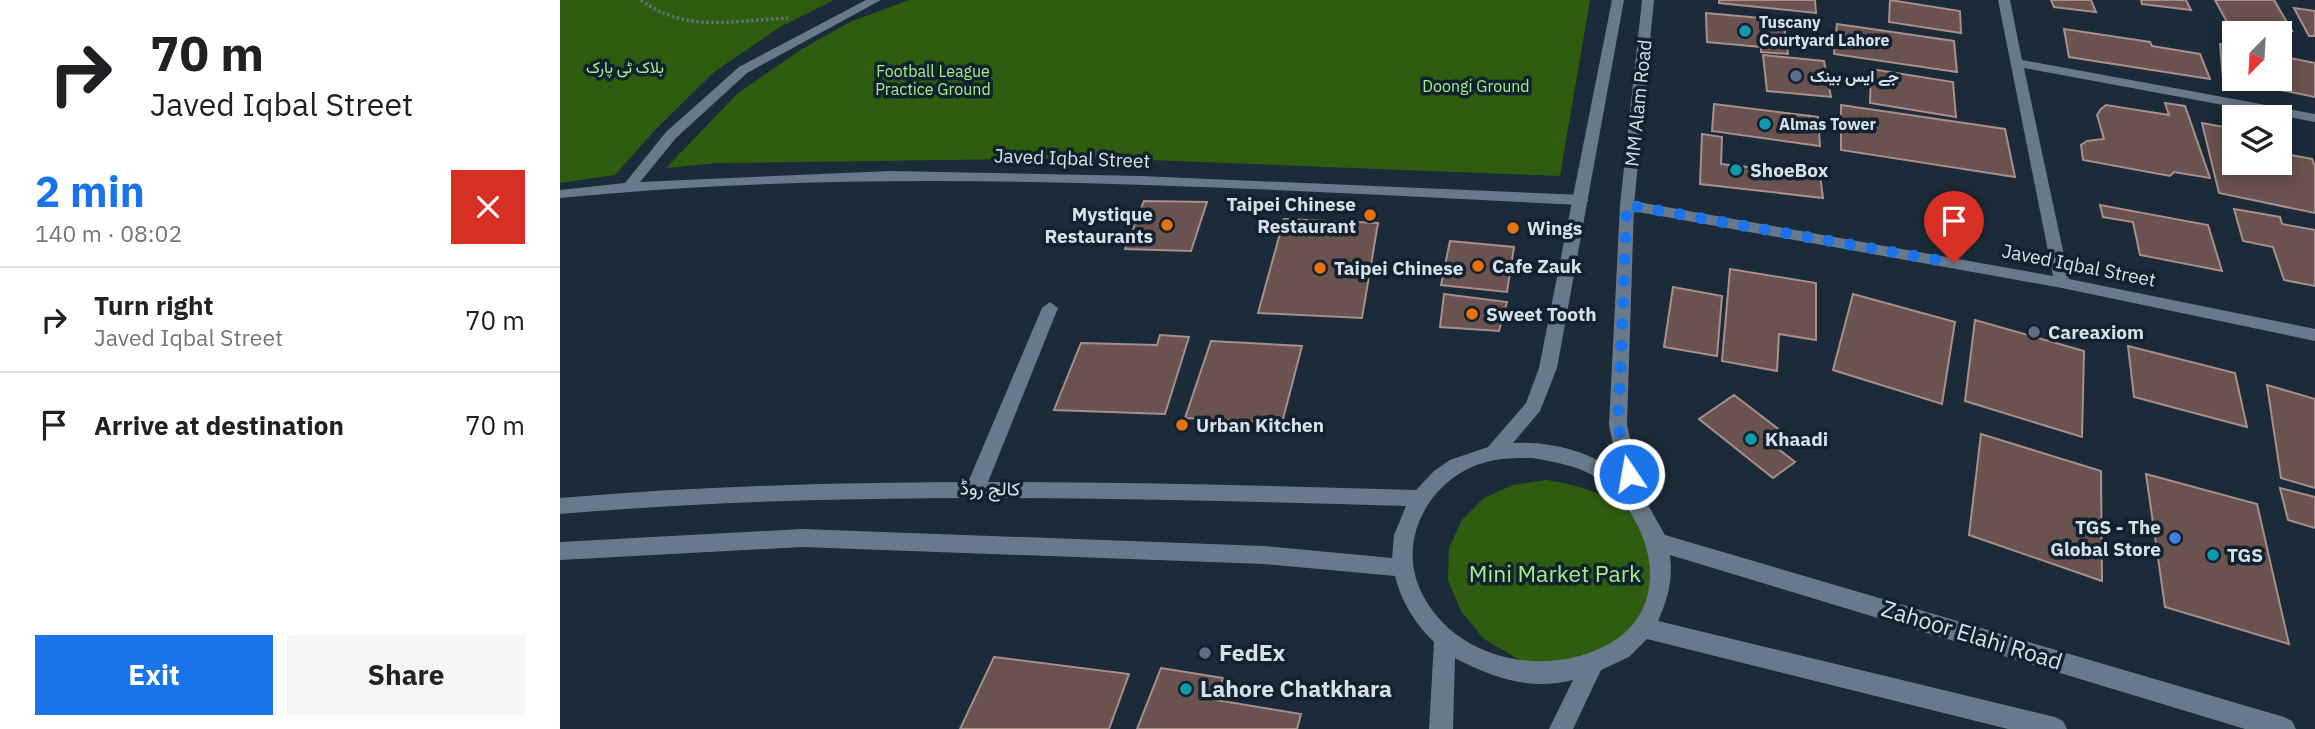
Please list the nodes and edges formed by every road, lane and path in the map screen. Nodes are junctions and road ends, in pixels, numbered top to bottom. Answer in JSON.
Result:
{"nodes":[{"id":1,"x":641,"y":0,"type":"edge"},
{"id":2,"x":875,"y":0,"type":"edge"},
{"id":3,"x":1618,"y":0,"type":"edge"},
{"id":4,"x":1648,"y":0,"type":"edge"},
{"id":5,"x":2004,"y":0,"type":"edge"},
{"id":6,"x":799,"y":18,"type":"dead end"},
{"id":7,"x":2018,"y":63,"type":"junction"},
{"id":8,"x":2315,"y":118,"type":"edge"},
{"id":9,"x":629,"y":187,"type":"junction"},
{"id":10,"x":560,"y":194,"type":"edge"},
{"id":11,"x":1582,"y":200,"type":"junction"},
{"id":12,"x":1627,"y":205,"type":"junction"},
{"id":13,"x":2062,"y":283,"type":"junction"},
{"id":14,"x":1050,"y":307,"type":"dead end"},
{"id":15,"x":2315,"y":335,"type":"edge"},
{"id":16,"x":1495,"y":452,"type":"junction"},
{"id":17,"x":976,"y":487,"type":"junction"},
{"id":18,"x":1420,"y":498,"type":"junction"},
{"id":19,"x":1634,"y":498,"type":"junction"},
{"id":20,"x":560,"y":506,"type":"edge"},
{"id":21,"x":1658,"y":542,"type":"junction"},
{"id":22,"x":560,"y":551,"type":"edge"},
{"id":23,"x":1403,"y":568,"type":"junction"},
{"id":24,"x":1643,"y":628,"type":"junction"},
{"id":25,"x":1445,"y":640,"type":"junction"},
{"id":26,"x":1592,"y":665,"type":"junction"},
{"id":27,"x":1441,"y":729,"type":"edge"},
{"id":28,"x":1561,"y":729,"type":"edge"},
{"id":29,"x":2055,"y":729,"type":"edge"},
{"id":30,"x":2284,"y":729,"type":"edge"}],
"edges":[{"from":1,"to":6,"type":"path"},
{"from":2,"to":9,"type":"street"},
{"from":3,"to":11,"type":"street","name":"MM Alam Road"},
{"from":4,"to":12,"type":"street","name":"MM Alam Road"},
{"from":5,"to":7,"type":"street"},
{"from":7,"to":8,"type":"street"},
{"from":7,"to":13,"type":"street"},
{"from":9,"to":10,"type":"street","name":"Javed Iqbal Street"},
{"from":9,"to":11,"type":"street","name":"Javed Iqbal Street"},
{"from":11,"to":16,"type":"street","name":"MM Alam Road"},
{"from":12,"to":13,"type":"street","name":"Javed Iqbal Street"},
{"from":12,"to":19,"type":"street","name":"MM Alam Road"},
{"from":13,"to":15,"type":"street","name":"Javed Iqbal Street"},
{"from":14,"to":17,"type":"street"},
{"from":16,"to":18,"type":"street"},
{"from":16,"to":19,"type":"street"},
{"from":17,"to":18,"type":"street","name":"کالج روڈ"},
{"from":17,"to":20,"type":"street","name":"کالج روڈ"},
{"from":18,"to":23,"type":"street"},
{"from":19,"to":21,"type":"street"},
{"from":21,"to":24,"type":"street"},
{"from":21,"to":30,"type":"street","name":"Zahoor Elahi Road"},
{"from":22,"to":23,"type":"street"},
{"from":23,"to":25,"type":"street"},
{"from":24,"to":26,"type":"street"},
{"from":24,"to":29,"type":"street"},
{"from":25,"to":26,"type":"street"},
{"from":25,"to":27,"type":"street"},
{"from":26,"to":28,"type":"street"}]}
